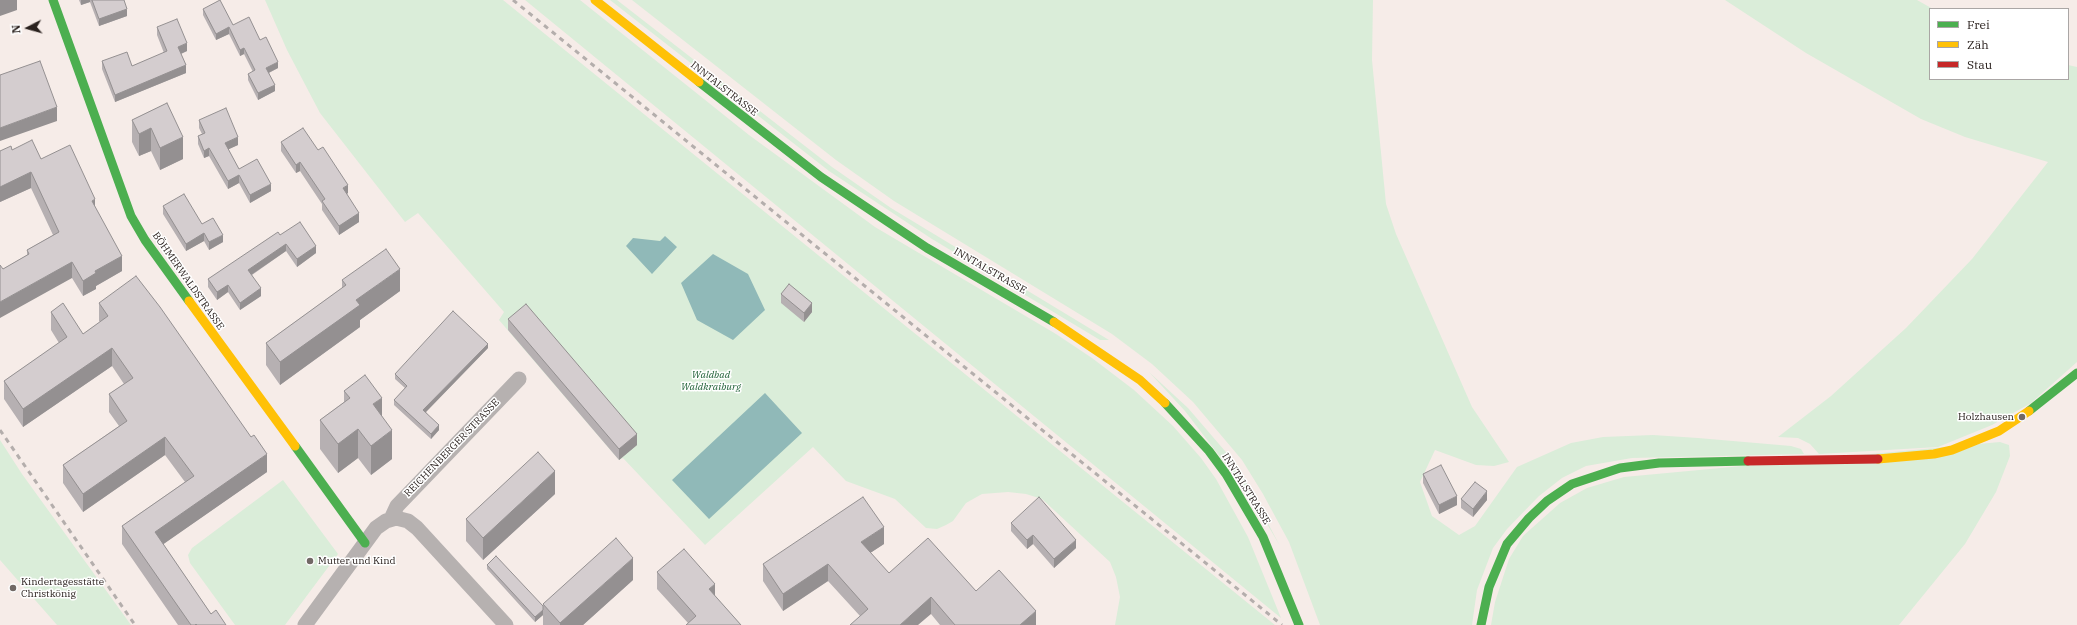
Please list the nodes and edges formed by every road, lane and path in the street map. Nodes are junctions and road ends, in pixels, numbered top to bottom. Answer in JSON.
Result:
{"nodes":[{"id":1,"x":53,"y":0,"type":"edge"},
{"id":2,"x":595,"y":0,"type":"edge"},
{"id":3,"x":2077,"y":373,"type":"edge"},
{"id":4,"x":518,"y":379,"type":"dead end"},
{"id":5,"x":391,"y":519,"type":"junction"},
{"id":6,"x":365,"y":543,"type":"junction"},
{"id":7,"x":305,"y":625,"type":"edge"},
{"id":8,"x":506,"y":625,"type":"edge"},
{"id":9,"x":1299,"y":625,"type":"edge"},
{"id":10,"x":1481,"y":625,"type":"edge"}],
"edges":[{"from":1,"to":6,"type":"street","name":"BÖHMERWALDSTRASSE"},
{"from":2,"to":9,"type":"street","name":"INNTALSTRASSE"},
{"from":3,"to":10,"type":"street"},
{"from":4,"to":5,"type":"street","name":"REICHENBERGER STRASSE"},
{"from":5,"to":6,"type":"street","name":"REICHENBERGER STRASSE"},
{"from":5,"to":8,"type":"street"},
{"from":6,"to":7,"type":"street","name":"REICHENBERGER STRASSE"}]}
